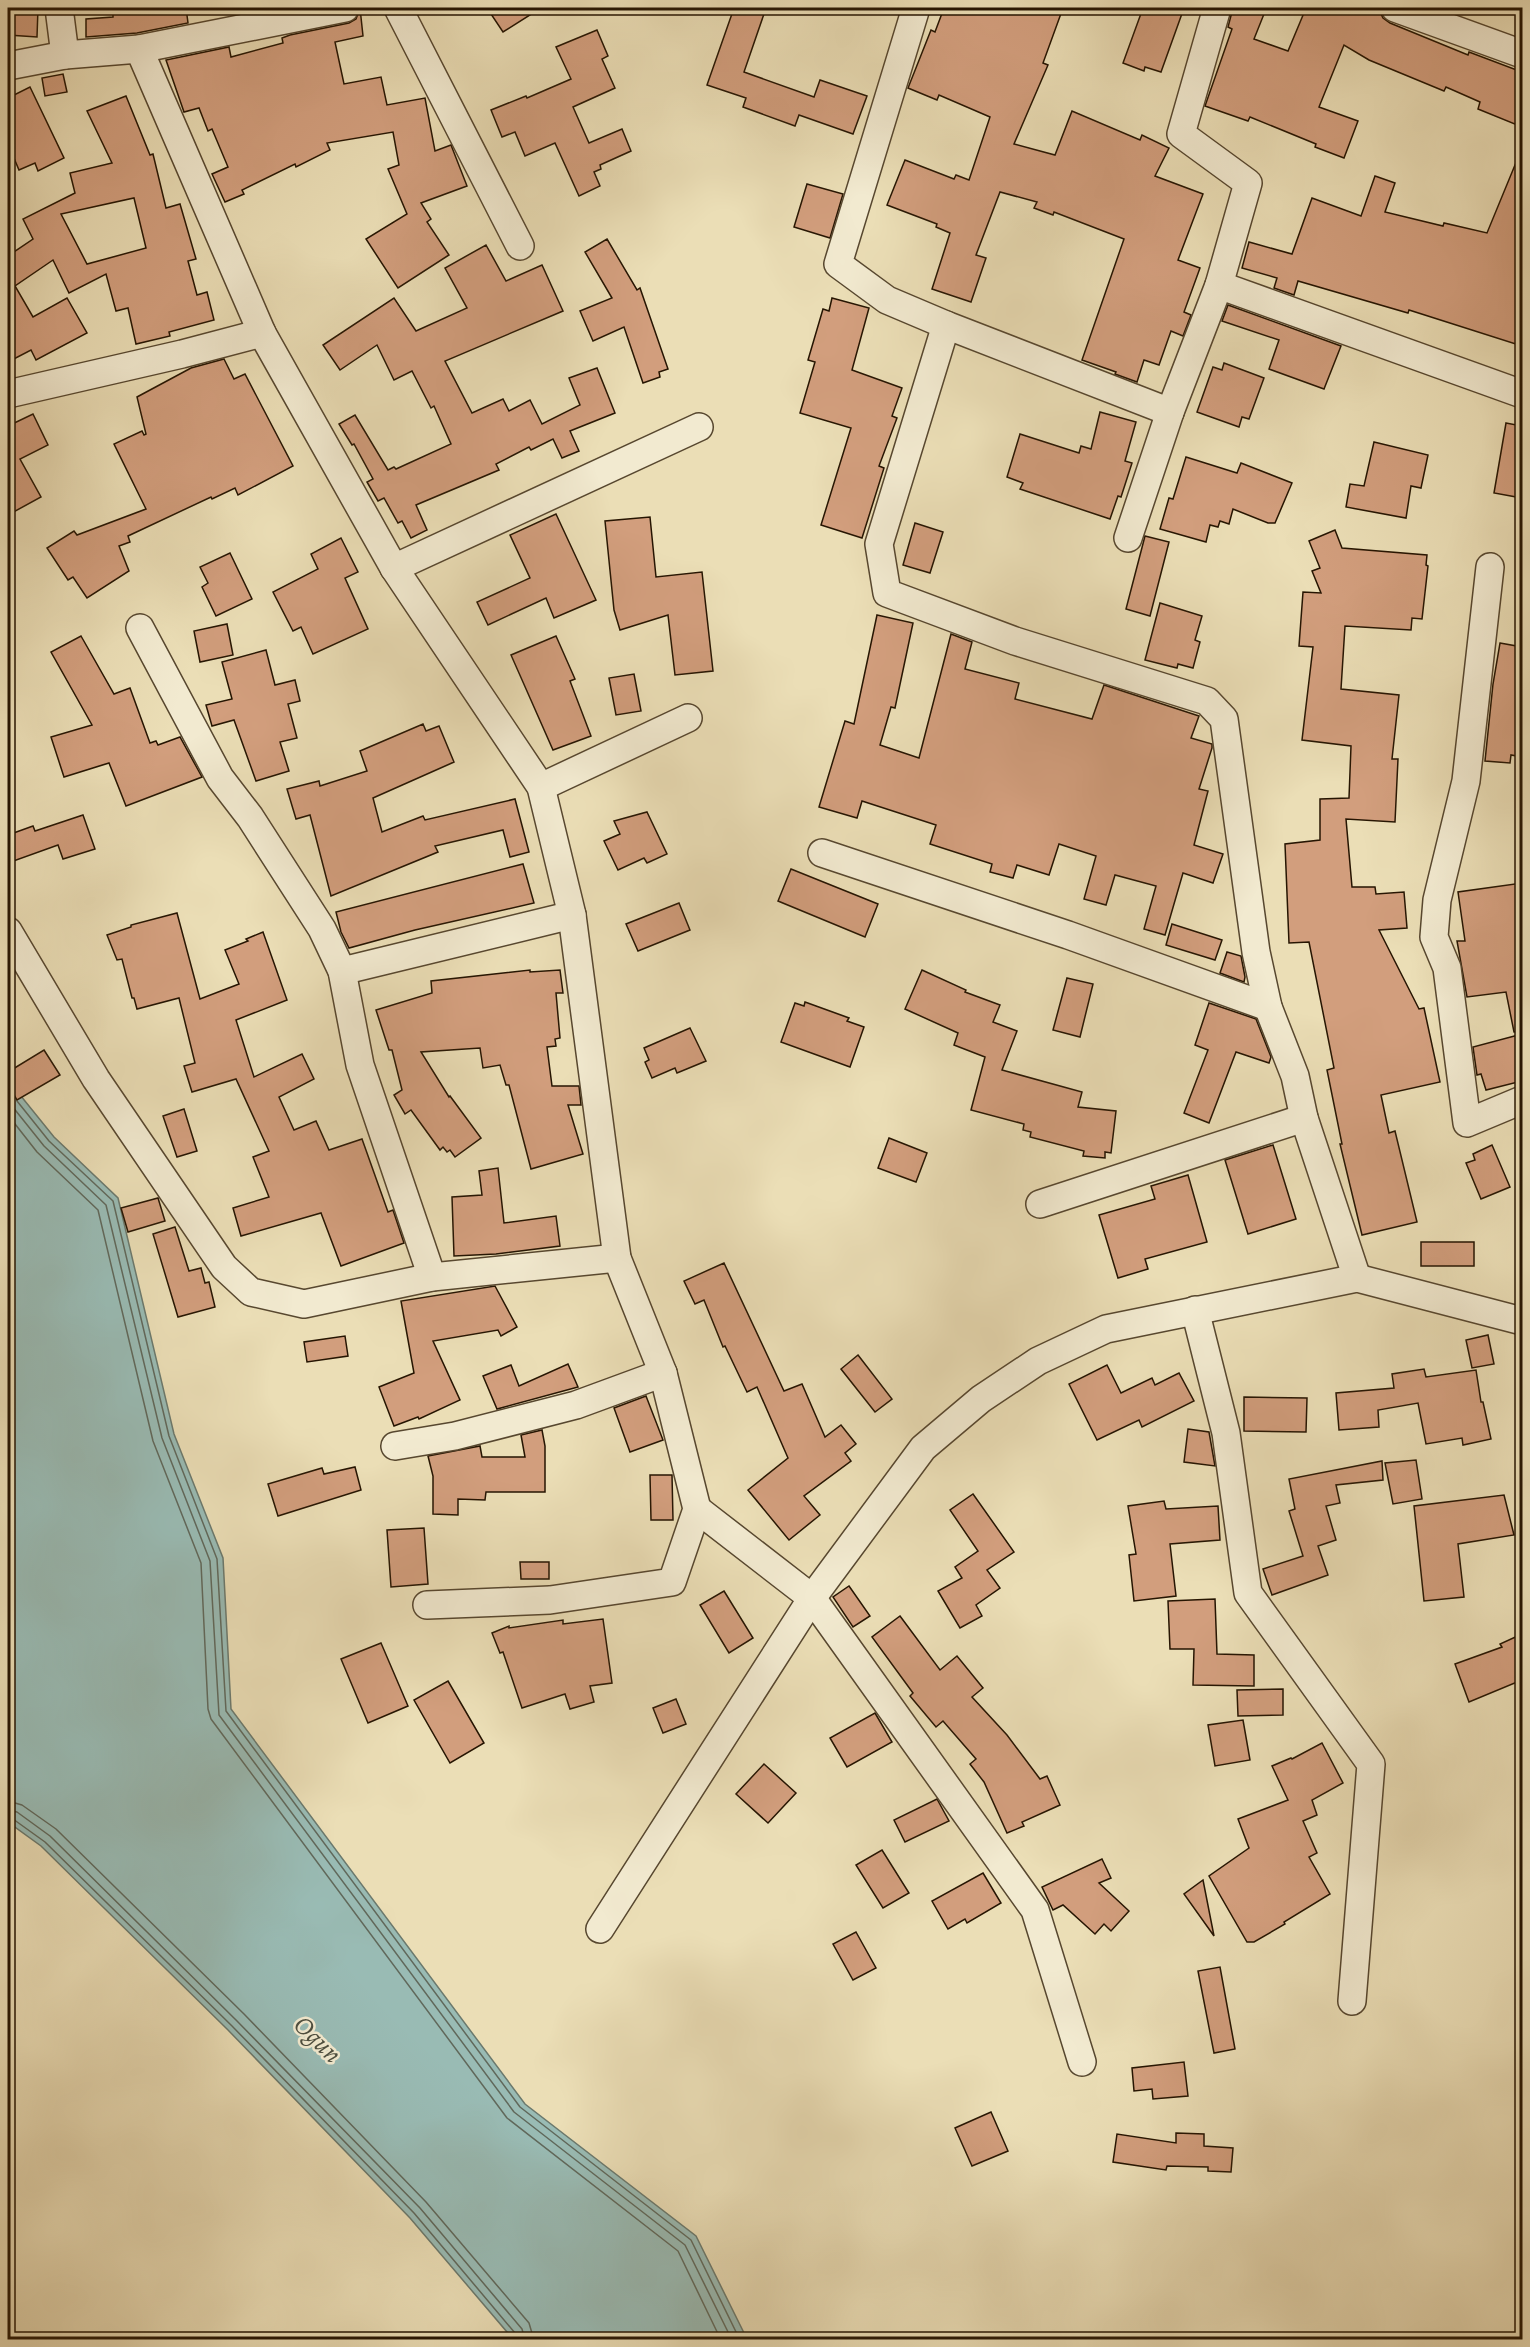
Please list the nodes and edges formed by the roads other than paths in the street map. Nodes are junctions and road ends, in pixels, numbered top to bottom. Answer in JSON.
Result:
{"nodes":[{"id":1,"x":59,"y":8,"type":"edge"},
{"id":2,"x":345,"y":8,"type":"edge"},
{"id":3,"x":398,"y":8,"type":"edge"},
{"id":4,"x":916,"y":8,"type":"edge"},
{"id":5,"x":1217,"y":8,"type":"edge"},
{"id":6,"x":1395,"y":8,"type":"edge"},
{"id":7,"x":139,"y":49,"type":"junction"},
{"id":8,"x":1522,"y":54,"type":"edge"},
{"id":9,"x":65,"y":55,"type":"junction"},
{"id":10,"x":8,"y":66,"type":"edge"},
{"id":11,"x":520,"y":246,"type":"dead end"},
{"id":12,"x":1219,"y":285,"type":"junction"},
{"id":13,"x":946,"y":325,"type":"junction"},
{"id":14,"x":262,"y":333,"type":"junction"},
{"id":15,"x":8,"y":393,"type":"edge"},
{"id":16,"x":1522,"y":394,"type":"edge"},
{"id":17,"x":1170,"y":412,"type":"junction"},
{"id":18,"x":699,"y":427,"type":"dead end"},
{"id":19,"x":1128,"y":538,"type":"dead end"},
{"id":20,"x":1490,"y":567,"type":"dead end"},
{"id":21,"x":394,"y":568,"type":"junction"},
{"id":22,"x":140,"y":628,"type":"dead end"},
{"id":23,"x":688,"y":718,"type":"dead end"},
{"id":24,"x":542,"y":788,"type":"junction"},
{"id":25,"x":822,"y":853,"type":"dead end"},
{"id":26,"x":572,"y":915,"type":"junction"},
{"id":27,"x":8,"y":931,"type":"edge"},
{"id":28,"x":342,"y":971,"type":"junction"},
{"id":29,"x":1268,"y":1007,"type":"junction"},
{"id":30,"x":1522,"y":1100,"type":"edge"},
{"id":31,"x":1304,"y":1118,"type":"junction"},
{"id":32,"x":1040,"y":1204,"type":"dead end"},
{"id":33,"x":617,"y":1258,"type":"junction"},
{"id":34,"x":432,"y":1277,"type":"junction"},
{"id":35,"x":1357,"y":1278,"type":"junction"},
{"id":36,"x":1195,"y":1310,"type":"junction"},
{"id":37,"x":1522,"y":1321,"type":"edge"},
{"id":38,"x":663,"y":1373,"type":"junction"},
{"id":39,"x":395,"y":1446,"type":"dead end"},
{"id":40,"x":697,"y":1509,"type":"junction"},
{"id":41,"x":812,"y":1598,"type":"junction"},
{"id":42,"x":427,"y":1605,"type":"dead end"},
{"id":43,"x":600,"y":1929,"type":"dead end"},
{"id":44,"x":1352,"y":2001,"type":"dead end"},
{"id":45,"x":1082,"y":2062,"type":"dead end"}],
"edges":[{"from":1,"to":9,"type":"street"},
{"from":2,"to":7,"type":"street"},
{"from":3,"to":11,"type":"street"},
{"from":4,"to":13,"type":"street"},
{"from":5,"to":12,"type":"street"},
{"from":6,"to":8,"type":"street"},
{"from":7,"to":9,"type":"street"},
{"from":7,"to":14,"type":"street"},
{"from":9,"to":10,"type":"street"},
{"from":12,"to":16,"type":"street"},
{"from":12,"to":17,"type":"street"},
{"from":13,"to":17,"type":"street"},
{"from":13,"to":29,"type":"street"},
{"from":14,"to":15,"type":"street"},
{"from":14,"to":21,"type":"street"},
{"from":17,"to":19,"type":"street"},
{"from":18,"to":21,"type":"street"},
{"from":20,"to":30,"type":"street"},
{"from":21,"to":24,"type":"street"},
{"from":22,"to":28,"type":"street"},
{"from":23,"to":24,"type":"street"},
{"from":24,"to":26,"type":"street"},
{"from":25,"to":29,"type":"street"},
{"from":26,"to":28,"type":"street"},
{"from":26,"to":33,"type":"street"},
{"from":27,"to":34,"type":"street"},
{"from":28,"to":34,"type":"street"},
{"from":29,"to":31,"type":"street"},
{"from":31,"to":32,"type":"street"},
{"from":31,"to":35,"type":"street"},
{"from":33,"to":34,"type":"street"},
{"from":33,"to":38,"type":"street"},
{"from":35,"to":36,"type":"street"},
{"from":35,"to":37,"type":"street"},
{"from":36,"to":41,"type":"street"},
{"from":36,"to":44,"type":"street"},
{"from":38,"to":39,"type":"street"},
{"from":38,"to":40,"type":"street"},
{"from":40,"to":41,"type":"street"},
{"from":40,"to":42,"type":"street"},
{"from":41,"to":43,"type":"street"},
{"from":41,"to":45,"type":"street"}]}
